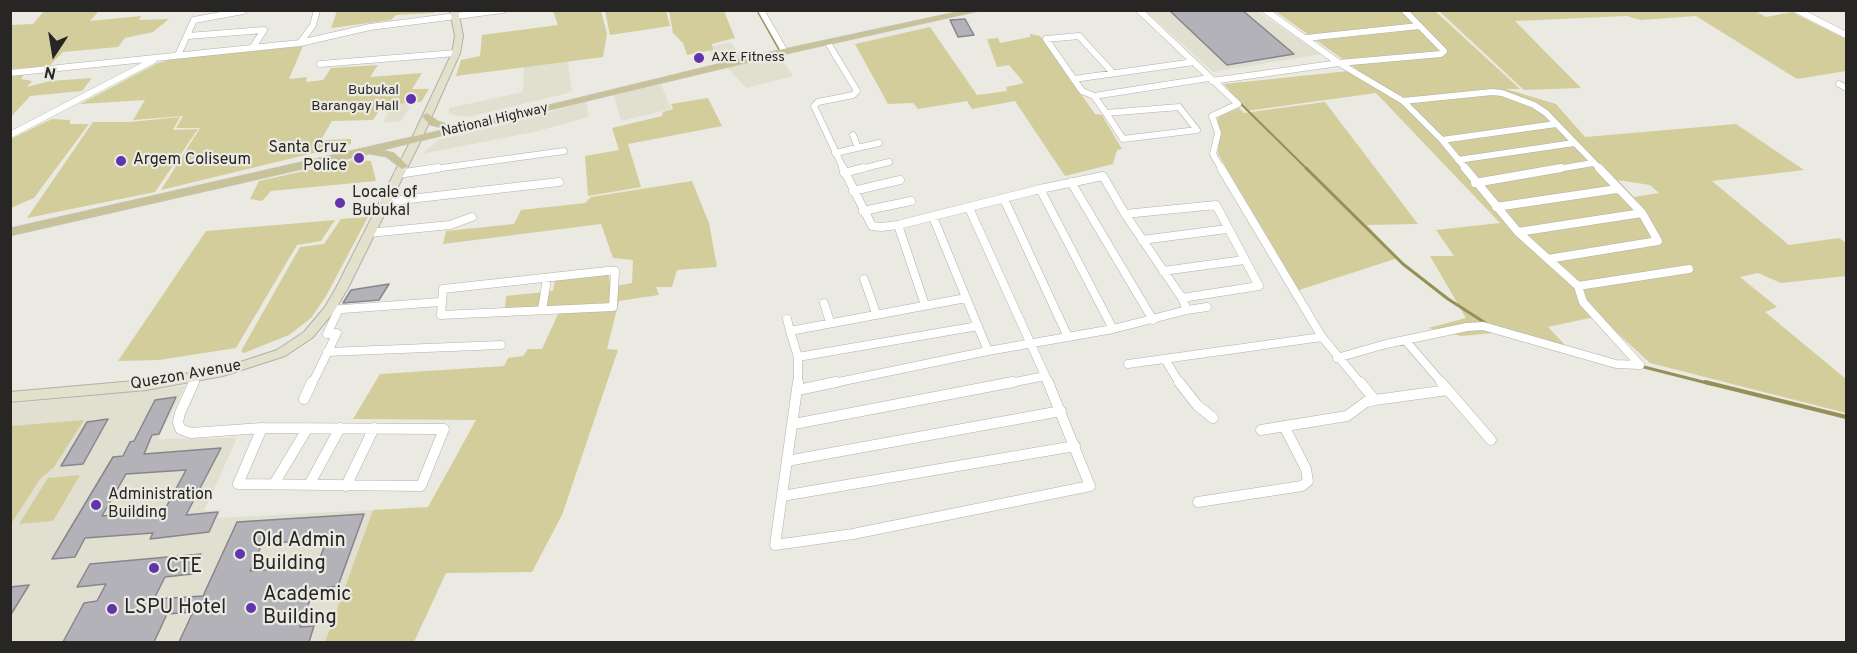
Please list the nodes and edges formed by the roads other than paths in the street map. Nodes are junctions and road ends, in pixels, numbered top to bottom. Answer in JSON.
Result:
{"nodes":[{"id":1,"x":317,"y":10,"type":"edge"},
{"id":2,"x":503,"y":10,"type":"edge"},
{"id":3,"x":761,"y":10,"type":"edge"},
{"id":4,"x":980,"y":10,"type":"edge"},
{"id":5,"x":1139,"y":10,"type":"edge"},
{"id":6,"x":1265,"y":10,"type":"edge"},
{"id":7,"x":1404,"y":10,"type":"edge"},
{"id":8,"x":1797,"y":10,"type":"edge"},
{"id":9,"x":243,"y":11,"type":"edge"},
{"id":10,"x":454,"y":13,"type":"edge"},
{"id":11,"x":1419,"y":26,"type":"junction"},
{"id":12,"x":1846,"y":34,"type":"edge"},
{"id":13,"x":188,"y":36,"type":"junction"},
{"id":14,"x":1306,"y":38,"type":"junction"},
{"id":15,"x":300,"y":43,"type":"junction"},
{"id":16,"x":828,"y":43,"type":"junction"},
{"id":17,"x":253,"y":47,"type":"junction"},
{"id":18,"x":785,"y":52,"type":"junction"},
{"id":19,"x":456,"y":53,"type":"junction"},
{"id":20,"x":178,"y":56,"type":"junction"},
{"id":21,"x":158,"y":58,"type":"junction"},
{"id":22,"x":1194,"y":62,"type":"junction"},
{"id":23,"x":1339,"y":63,"type":"junction"},
{"id":24,"x":320,"y":64,"type":"dead end"},
{"id":25,"x":10,"y":73,"type":"edge"},
{"id":26,"x":1113,"y":73,"type":"junction"},
{"id":27,"x":1074,"y":79,"type":"junction"},
{"id":28,"x":1211,"y":79,"type":"junction"},
{"id":29,"x":1839,"y":84,"type":"dead end"},
{"id":30,"x":1846,"y":88,"type":"edge"},
{"id":31,"x":1094,"y":96,"type":"junction"},
{"id":32,"x":1403,"y":101,"type":"junction"},
{"id":33,"x":1106,"y":114,"type":"junction"},
{"id":34,"x":427,"y":116,"type":"junction"},
{"id":35,"x":1556,"y":124,"type":"junction"},
{"id":36,"x":462,"y":129,"type":"junction"},
{"id":37,"x":10,"y":135,"type":"edge"},
{"id":38,"x":853,"y":135,"type":"dead end"},
{"id":39,"x":417,"y":138,"type":"junction"},
{"id":40,"x":1442,"y":140,"type":"junction"},
{"id":41,"x":879,"y":143,"type":"dead end"},
{"id":42,"x":1574,"y":143,"type":"junction"},
{"id":43,"x":858,"y":148,"type":"junction"},
{"id":44,"x":564,"y":151,"type":"dead end"},
{"id":45,"x":349,"y":153,"type":"junction"},
{"id":46,"x":835,"y":153,"type":"junction"},
{"id":47,"x":1458,"y":160,"type":"junction"},
{"id":48,"x":889,"y":162,"type":"dead end"},
{"id":49,"x":1593,"y":163,"type":"junction"},
{"id":50,"x":400,"y":170,"type":"junction"},
{"id":51,"x":844,"y":173,"type":"junction"},
{"id":52,"x":900,"y":180,"type":"dead end"},
{"id":53,"x":1071,"y":182,"type":"junction"},
{"id":54,"x":559,"y":183,"type":"dead end"},
{"id":55,"x":1476,"y":183,"type":"junction"},
{"id":56,"x":1040,"y":189,"type":"junction"},
{"id":57,"x":1617,"y":189,"type":"junction"},
{"id":58,"x":853,"y":191,"type":"junction"},
{"id":59,"x":1004,"y":199,"type":"junction"},
{"id":60,"x":911,"y":201,"type":"dead end"},
{"id":61,"x":383,"y":202,"type":"junction"},
{"id":62,"x":1496,"y":207,"type":"junction"},
{"id":63,"x":969,"y":208,"type":"junction"},
{"id":64,"x":863,"y":211,"type":"junction"},
{"id":65,"x":1642,"y":213,"type":"junction"},
{"id":66,"x":1125,"y":214,"type":"junction"},
{"id":67,"x":933,"y":217,"type":"junction"},
{"id":68,"x":472,"y":218,"type":"dead end"},
{"id":69,"x":898,"y":225,"type":"junction"},
{"id":70,"x":1227,"y":229,"type":"junction"},
{"id":71,"x":10,"y":232,"type":"edge"},
{"id":72,"x":1518,"y":232,"type":"junction"},
{"id":73,"x":369,"y":233,"type":"junction"},
{"id":74,"x":1142,"y":240,"type":"junction"},
{"id":75,"x":1548,"y":259,"type":"junction"},
{"id":76,"x":1244,"y":260,"type":"junction"},
{"id":77,"x":1689,"y":269,"type":"dead end"},
{"id":78,"x":1163,"y":271,"type":"junction"},
{"id":79,"x":547,"y":279,"type":"junction"},
{"id":80,"x":864,"y":279,"type":"dead end"},
{"id":81,"x":1578,"y":286,"type":"junction"},
{"id":82,"x":966,"y":298,"type":"junction"},
{"id":83,"x":1182,"y":298,"type":"junction"},
{"id":84,"x":440,"y":302,"type":"junction"},
{"id":85,"x":824,"y":303,"type":"dead end"},
{"id":86,"x":925,"y":305,"type":"junction"},
{"id":87,"x":1207,"y":307,"type":"dead end"},
{"id":88,"x":334,"y":310,"type":"junction"},
{"id":89,"x":542,"y":310,"type":"junction"},
{"id":90,"x":1187,"y":310,"type":"junction"},
{"id":91,"x":876,"y":313,"type":"junction"},
{"id":92,"x":787,"y":319,"type":"dead end"},
{"id":93,"x":1153,"y":320,"type":"junction"},
{"id":94,"x":830,"y":322,"type":"junction"},
{"id":95,"x":978,"y":326,"type":"junction"},
{"id":96,"x":1113,"y":329,"type":"junction"},
{"id":97,"x":790,"y":331,"type":"junction"},
{"id":98,"x":1068,"y":337,"type":"junction"},
{"id":99,"x":1322,"y":337,"type":"junction"},
{"id":100,"x":1406,"y":340,"type":"junction"},
{"id":101,"x":501,"y":345,"type":"dead end"},
{"id":102,"x":1030,"y":345,"type":"junction"},
{"id":103,"x":988,"y":351,"type":"junction"},
{"id":104,"x":327,"y":352,"type":"junction"},
{"id":105,"x":798,"y":357,"type":"junction"},
{"id":106,"x":1337,"y":358,"type":"junction"},
{"id":107,"x":1165,"y":359,"type":"junction"},
{"id":108,"x":1128,"y":364,"type":"dead end"},
{"id":109,"x":1045,"y":376,"type":"junction"},
{"id":110,"x":196,"y":377,"type":"junction"},
{"id":111,"x":798,"y":390,"type":"junction"},
{"id":112,"x":1448,"y":390,"type":"junction"},
{"id":113,"x":10,"y":398,"type":"edge"},
{"id":114,"x":304,"y":399,"type":"dead end"},
{"id":115,"x":1375,"y":400,"type":"junction"},
{"id":116,"x":1061,"y":411,"type":"junction"},
{"id":117,"x":1213,"y":418,"type":"dead end"},
{"id":118,"x":794,"y":424,"type":"junction"},
{"id":119,"x":1284,"y":426,"type":"junction"},
{"id":120,"x":262,"y":428,"type":"junction"},
{"id":121,"x":340,"y":428,"type":"junction"},
{"id":122,"x":374,"y":428,"type":"junction"},
{"id":123,"x":307,"y":429,"type":"junction"},
{"id":124,"x":1261,"y":430,"type":"dead end"},
{"id":125,"x":1491,"y":440,"type":"dead end"},
{"id":126,"x":1075,"y":446,"type":"junction"},
{"id":127,"x":787,"y":460,"type":"junction"},
{"id":128,"x":274,"y":484,"type":"junction"},
{"id":129,"x":309,"y":484,"type":"junction"},
{"id":130,"x":345,"y":486,"type":"junction"},
{"id":131,"x":782,"y":496,"type":"junction"},
{"id":132,"x":1198,"y":502,"type":"dead end"}],
"edges":[{"from":1,"to":15,"type":"street"},
{"from":2,"to":10,"type":"street"},
{"from":3,"to":18,"type":"street"},
{"from":4,"to":16,"type":"main road","name":"National Highway"},
{"from":5,"to":22,"type":"street"},
{"from":6,"to":14,"type":"street"},
{"from":7,"to":11,"type":"street"},
{"from":8,"to":12,"type":"street"},
{"from":9,"to":13,"type":"street"},
{"from":10,"to":15,"type":"street"},
{"from":10,"to":19,"type":"main road"},
{"from":11,"to":14,"type":"street"},
{"from":11,"to":23,"type":"street"},
{"from":13,"to":17,"type":"street"},
{"from":13,"to":20,"type":"street"},
{"from":14,"to":23,"type":"street"},
{"from":15,"to":17,"type":"street"},
{"from":16,"to":18,"type":"main road","name":"National Highway"},
{"from":16,"to":46,"type":"street"},
{"from":17,"to":20,"type":"street"},
{"from":18,"to":36,"type":"main road","name":"National Highway"},
{"from":19,"to":24,"type":"street"},
{"from":19,"to":34,"type":"main road","name":"Quezon Avenue"},
{"from":20,"to":21,"type":"street"},
{"from":21,"to":25,"type":"street"},
{"from":21,"to":37,"type":"street"},
{"from":22,"to":26,"type":"street"},
{"from":22,"to":28,"type":"street"},
{"from":23,"to":28,"type":"street"},
{"from":23,"to":32,"type":"street"},
{"from":26,"to":27,"type":"street"},
{"from":26,"to":27,"type":"street"},
{"from":27,"to":31,"type":"street"},
{"from":28,"to":31,"type":"street"},
{"from":28,"to":99,"type":"street"},
{"from":29,"to":30,"type":"street"},
{"from":31,"to":33,"type":"street"},
{"from":32,"to":35,"type":"street"},
{"from":32,"to":40,"type":"street"},
{"from":33,"to":33,"type":"street"},
{"from":34,"to":36,"type":"main road"},
{"from":34,"to":39,"type":"main road","name":"Quezon Avenue"},
{"from":35,"to":40,"type":"street"},
{"from":35,"to":42,"type":"street"},
{"from":36,"to":39,"type":"main road","name":"National Highway"},
{"from":38,"to":43,"type":"street"},
{"from":39,"to":45,"type":"main road","name":"National Highway"},
{"from":39,"to":50,"type":"main road","name":"Quezon Avenue"},
{"from":40,"to":47,"type":"street"},
{"from":41,"to":43,"type":"street"},
{"from":42,"to":47,"type":"street"},
{"from":42,"to":49,"type":"street"},
{"from":43,"to":46,"type":"street"},
{"from":44,"to":50,"type":"street"},
{"from":45,"to":50,"type":"main road"},
{"from":45,"to":71,"type":"main road","name":"National Highway"},
{"from":46,"to":51,"type":"street"},
{"from":47,"to":55,"type":"street"},
{"from":48,"to":51,"type":"street"},
{"from":49,"to":55,"type":"street"},
{"from":49,"to":57,"type":"street"},
{"from":50,"to":61,"type":"main road","name":"Quezon Avenue"},
{"from":51,"to":58,"type":"street"},
{"from":52,"to":58,"type":"street"},
{"from":53,"to":56,"type":"street"},
{"from":53,"to":66,"type":"street"},
{"from":53,"to":93,"type":"street"},
{"from":54,"to":61,"type":"street"},
{"from":55,"to":62,"type":"street"},
{"from":56,"to":59,"type":"street"},
{"from":56,"to":96,"type":"street"},
{"from":57,"to":62,"type":"street"},
{"from":57,"to":65,"type":"street"},
{"from":58,"to":64,"type":"street"},
{"from":59,"to":63,"type":"street"},
{"from":59,"to":98,"type":"street"},
{"from":60,"to":64,"type":"street"},
{"from":61,"to":73,"type":"main road","name":"Quezon Avenue"},
{"from":62,"to":72,"type":"street"},
{"from":63,"to":67,"type":"street"},
{"from":63,"to":102,"type":"street"},
{"from":64,"to":69,"type":"street"},
{"from":65,"to":72,"type":"street"},
{"from":65,"to":75,"type":"street"},
{"from":66,"to":70,"type":"street"},
{"from":66,"to":74,"type":"street"},
{"from":67,"to":69,"type":"street"},
{"from":67,"to":82,"type":"street"},
{"from":68,"to":73,"type":"street"},
{"from":69,"to":86,"type":"street"},
{"from":70,"to":74,"type":"street"},
{"from":70,"to":76,"type":"street"},
{"from":72,"to":75,"type":"street"},
{"from":73,"to":88,"type":"main road","name":"Quezon Avenue"},
{"from":74,"to":78,"type":"street"},
{"from":75,"to":81,"type":"street"},
{"from":76,"to":78,"type":"street"},
{"from":76,"to":83,"type":"street"},
{"from":77,"to":81,"type":"street"},
{"from":78,"to":83,"type":"street"},
{"from":79,"to":84,"type":"street"},
{"from":79,"to":89,"type":"street"},
{"from":79,"to":89,"type":"street"},
{"from":80,"to":91,"type":"street"},
{"from":81,"to":100,"type":"street"},
{"from":82,"to":86,"type":"street"},
{"from":82,"to":95,"type":"street"},
{"from":83,"to":90,"type":"street"},
{"from":84,"to":88,"type":"street"},
{"from":84,"to":89,"type":"street"},
{"from":85,"to":94,"type":"street"},
{"from":86,"to":91,"type":"street"},
{"from":87,"to":90,"type":"street"},
{"from":88,"to":104,"type":"street"},
{"from":88,"to":110,"type":"main road","name":"Quezon Avenue"},
{"from":90,"to":93,"type":"street"},
{"from":91,"to":94,"type":"street"},
{"from":92,"to":97,"type":"street"},
{"from":93,"to":96,"type":"street"},
{"from":94,"to":97,"type":"street"},
{"from":95,"to":103,"type":"street"},
{"from":95,"to":105,"type":"street"},
{"from":96,"to":98,"type":"street"},
{"from":97,"to":105,"type":"street"},
{"from":98,"to":102,"type":"street"},
{"from":99,"to":106,"type":"street"},
{"from":99,"to":107,"type":"street"},
{"from":100,"to":106,"type":"street"},
{"from":100,"to":112,"type":"street"},
{"from":101,"to":104,"type":"street"},
{"from":102,"to":103,"type":"street"},
{"from":102,"to":109,"type":"street"},
{"from":103,"to":111,"type":"street"},
{"from":104,"to":114,"type":"street"},
{"from":105,"to":111,"type":"street"},
{"from":106,"to":115,"type":"street"},
{"from":107,"to":108,"type":"street"},
{"from":107,"to":117,"type":"street"},
{"from":109,"to":116,"type":"street"},
{"from":109,"to":118,"type":"street"},
{"from":110,"to":113,"type":"main road","name":"Quezon Avenue"},
{"from":110,"to":120,"type":"street"},
{"from":111,"to":118,"type":"street"},
{"from":112,"to":115,"type":"street"},
{"from":112,"to":125,"type":"street"},
{"from":115,"to":119,"type":"street"},
{"from":116,"to":126,"type":"street"},
{"from":116,"to":127,"type":"street"},
{"from":118,"to":127,"type":"street"},
{"from":119,"to":124,"type":"street"},
{"from":119,"to":132,"type":"street"},
{"from":120,"to":123,"type":"street"},
{"from":120,"to":128,"type":"street"},
{"from":121,"to":122,"type":"street"},
{"from":121,"to":123,"type":"street"},
{"from":121,"to":129,"type":"street"},
{"from":122,"to":130,"type":"street"},
{"from":122,"to":130,"type":"street"},
{"from":123,"to":128,"type":"street"},
{"from":126,"to":131,"type":"street"},
{"from":126,"to":131,"type":"street"},
{"from":127,"to":131,"type":"street"},
{"from":128,"to":129,"type":"street"},
{"from":129,"to":130,"type":"street"}]}
